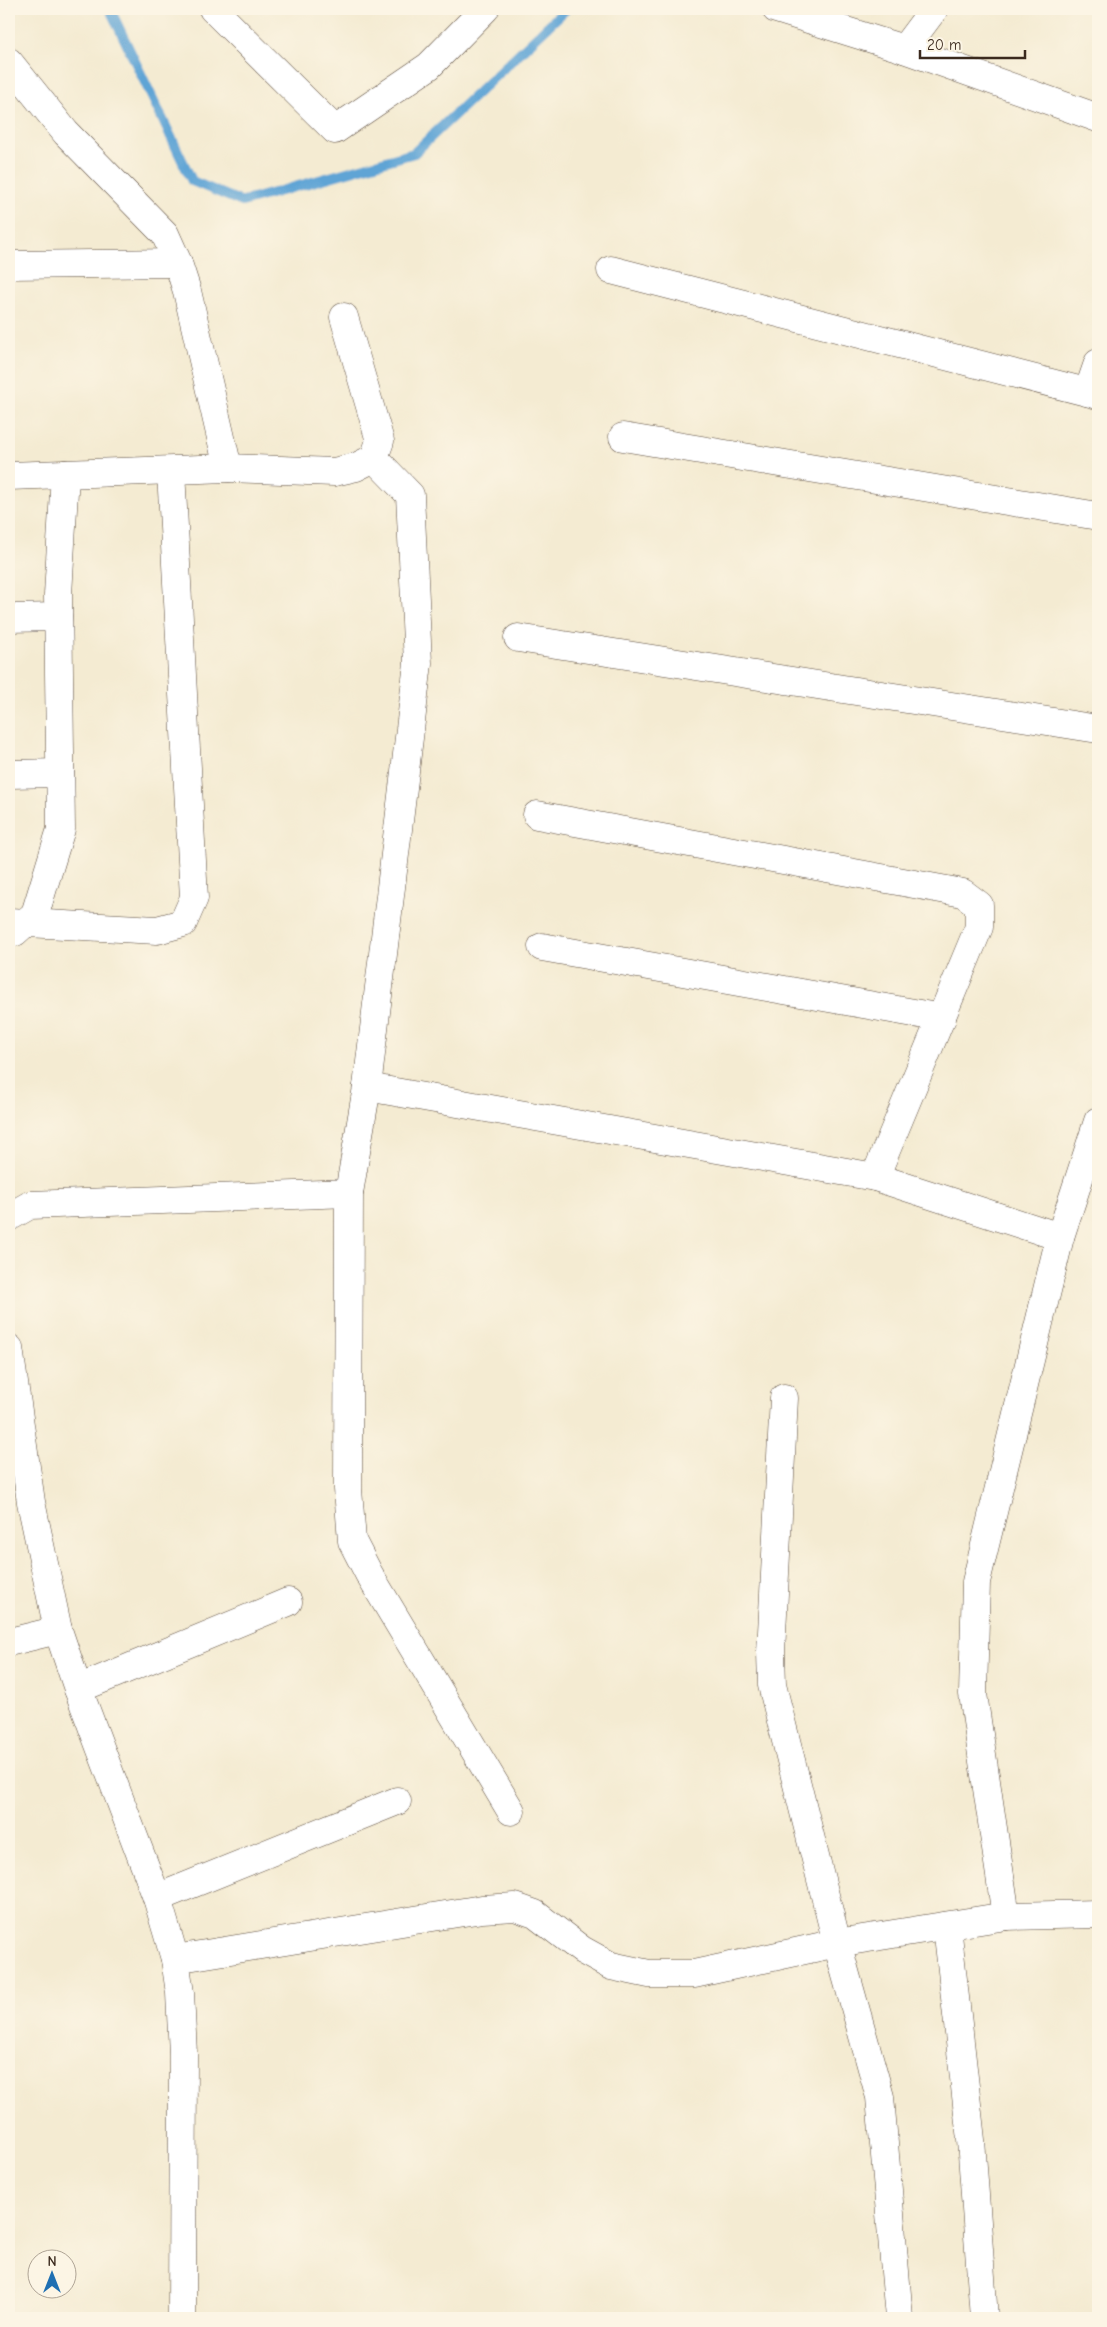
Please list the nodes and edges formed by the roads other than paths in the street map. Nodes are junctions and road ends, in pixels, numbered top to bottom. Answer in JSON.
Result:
{"nodes":[{"id":1,"x":213,"y":9,"type":"edge"},
{"id":2,"x":485,"y":9,"type":"edge"},
{"id":3,"x":776,"y":9,"type":"edge"},
{"id":4,"x":934,"y":9,"type":"edge"},
{"id":5,"x":904,"y":49,"type":"junction"},
{"id":6,"x":9,"y":62,"type":"edge"},
{"id":7,"x":1098,"y":118,"type":"edge"},
{"id":8,"x":178,"y":263,"type":"junction"},
{"id":9,"x":9,"y":265,"type":"edge"},
{"id":10,"x":610,"y":270,"type":"dead end"},
{"id":11,"x":344,"y":317,"type":"dead end"},
{"id":12,"x":1098,"y":363,"type":"edge"},
{"id":13,"x":1093,"y":393,"type":"edge"},
{"id":14,"x":624,"y":437,"type":"dead end"},
{"id":15,"x":374,"y":458,"type":"junction"},
{"id":16,"x":228,"y":468,"type":"junction"},
{"id":17,"x":171,"y":471,"type":"junction"},
{"id":18,"x":65,"y":474,"type":"junction"},
{"id":19,"x":9,"y":476,"type":"edge"},
{"id":20,"x":1098,"y":516,"type":"edge"},
{"id":21,"x":58,"y":617,"type":"junction"},
{"id":22,"x":9,"y":618,"type":"edge"},
{"id":23,"x":518,"y":638,"type":"dead end"},
{"id":24,"x":1098,"y":730,"type":"edge"},
{"id":25,"x":60,"y":773,"type":"junction"},
{"id":26,"x":9,"y":774,"type":"edge"},
{"id":27,"x":537,"y":815,"type":"dead end"},
{"id":28,"x":14,"y":928,"type":"edge"},
{"id":29,"x":542,"y":947,"type":"dead end"},
{"id":30,"x":942,"y":1018,"type":"junction"},
{"id":31,"x":367,"y":1087,"type":"junction"},
{"id":32,"x":1098,"y":1121,"type":"edge"},
{"id":33,"x":875,"y":1177,"type":"junction"},
{"id":34,"x":349,"y":1193,"type":"junction"},
{"id":35,"x":9,"y":1217,"type":"edge"},
{"id":36,"x":1060,"y":1237,"type":"junction"},
{"id":37,"x":9,"y":1348,"type":"edge"},
{"id":38,"x":784,"y":1398,"type":"dead end"},
{"id":39,"x":12,"y":1407,"type":"edge"},
{"id":40,"x":288,"y":1602,"type":"dead end"},
{"id":41,"x":58,"y":1630,"type":"junction"},
{"id":42,"x":9,"y":1642,"type":"edge"},
{"id":43,"x":78,"y":1689,"type":"junction"},
{"id":44,"x":396,"y":1802,"type":"dead end"},
{"id":45,"x":510,"y":1811,"type":"dead end"},
{"id":46,"x":157,"y":1898,"type":"junction"},
{"id":47,"x":1098,"y":1914,"type":"edge"},
{"id":48,"x":1006,"y":1916,"type":"junction"},
{"id":49,"x":947,"y":1926,"type":"junction"},
{"id":50,"x":838,"y":1943,"type":"junction"},
{"id":51,"x":175,"y":1959,"type":"junction"},
{"id":52,"x":182,"y":2318,"type":"edge"},
{"id":53,"x":899,"y":2318,"type":"edge"},
{"id":54,"x":984,"y":2318,"type":"edge"}],
"edges":[{"from":1,"to":2,"type":"street"},
{"from":3,"to":5,"type":"street"},
{"from":4,"to":5,"type":"street"},
{"from":5,"to":7,"type":"street"},
{"from":6,"to":8,"type":"street"},
{"from":8,"to":9,"type":"street"},
{"from":8,"to":16,"type":"street"},
{"from":10,"to":13,"type":"street"},
{"from":11,"to":15,"type":"street"},
{"from":12,"to":13,"type":"street"},
{"from":14,"to":20,"type":"street"},
{"from":15,"to":16,"type":"street"},
{"from":15,"to":31,"type":"street"},
{"from":16,"to":17,"type":"street"},
{"from":17,"to":18,"type":"street"},
{"from":17,"to":28,"type":"street"},
{"from":18,"to":19,"type":"street"},
{"from":18,"to":21,"type":"street"},
{"from":21,"to":22,"type":"street"},
{"from":21,"to":25,"type":"street"},
{"from":23,"to":24,"type":"street"},
{"from":25,"to":26,"type":"street"},
{"from":25,"to":28,"type":"street"},
{"from":27,"to":30,"type":"street"},
{"from":29,"to":30,"type":"street"},
{"from":30,"to":33,"type":"street"},
{"from":31,"to":33,"type":"street"},
{"from":31,"to":34,"type":"street"},
{"from":32,"to":36,"type":"street"},
{"from":33,"to":36,"type":"street"},
{"from":34,"to":35,"type":"street"},
{"from":34,"to":45,"type":"street"},
{"from":36,"to":48,"type":"street"},
{"from":37,"to":39,"type":"street"},
{"from":38,"to":50,"type":"street"},
{"from":39,"to":41,"type":"street"},
{"from":40,"to":43,"type":"street"},
{"from":41,"to":42,"type":"street"},
{"from":41,"to":43,"type":"street"},
{"from":43,"to":46,"type":"street"},
{"from":44,"to":46,"type":"street"},
{"from":46,"to":51,"type":"street"},
{"from":47,"to":48,"type":"street"},
{"from":48,"to":49,"type":"street"},
{"from":49,"to":50,"type":"street"},
{"from":49,"to":54,"type":"street"},
{"from":50,"to":51,"type":"street"},
{"from":50,"to":53,"type":"street"},
{"from":51,"to":52,"type":"street"}]}
